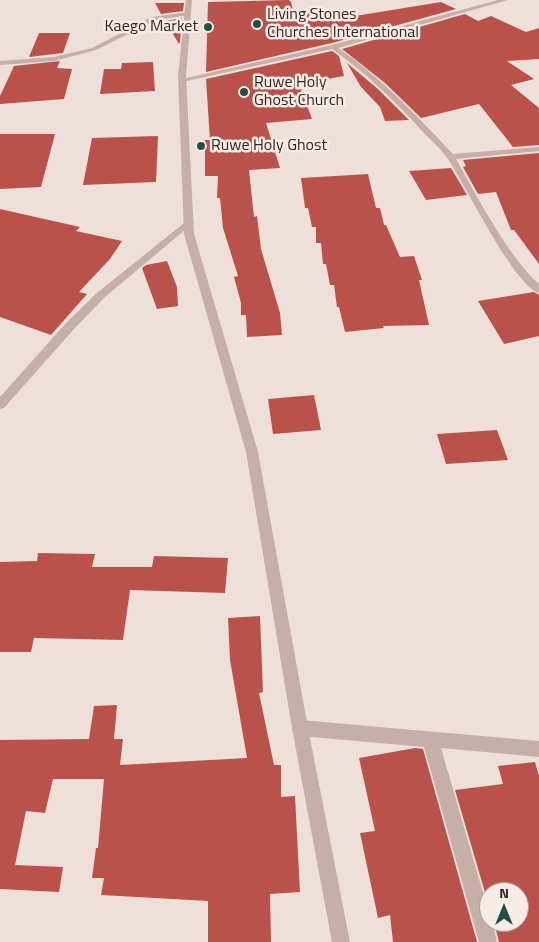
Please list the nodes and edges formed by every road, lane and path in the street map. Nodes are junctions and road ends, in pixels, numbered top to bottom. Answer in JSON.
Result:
{"nodes":[{"id":1,"x":189,"y":0,"type":"edge"},
{"id":2,"x":505,"y":0,"type":"edge"},
{"id":3,"x":188,"y":14,"type":"junction"},
{"id":4,"x":333,"y":47,"type":"junction"},
{"id":5,"x":0,"y":63,"type":"edge"},
{"id":6,"x":182,"y":80,"type":"junction"},
{"id":7,"x":539,"y":149,"type":"edge"},
{"id":8,"x":451,"y":157,"type":"junction"},
{"id":9,"x":188,"y":222,"type":"junction"},
{"id":10,"x":539,"y":290,"type":"edge"},
{"id":11,"x":0,"y":405,"type":"edge"},
{"id":12,"x":300,"y":728,"type":"junction"},
{"id":13,"x":430,"y":739,"type":"junction"},
{"id":14,"x":539,"y":749,"type":"edge"},
{"id":15,"x":341,"y":942,"type":"edge"},
{"id":16,"x":488,"y":942,"type":"edge"}],
"edges":[{"from":1,"to":3,"type":"street"},
{"from":2,"to":4,"type":"street"},
{"from":3,"to":5,"type":"street"},
{"from":3,"to":6,"type":"street"},
{"from":4,"to":6,"type":"street"},
{"from":4,"to":8,"type":"street"},
{"from":6,"to":9,"type":"street"},
{"from":7,"to":8,"type":"street"},
{"from":8,"to":10,"type":"street"},
{"from":9,"to":11,"type":"street"},
{"from":9,"to":12,"type":"street"},
{"from":12,"to":13,"type":"street"},
{"from":12,"to":15,"type":"street"},
{"from":13,"to":14,"type":"street"},
{"from":13,"to":16,"type":"street"}]}
